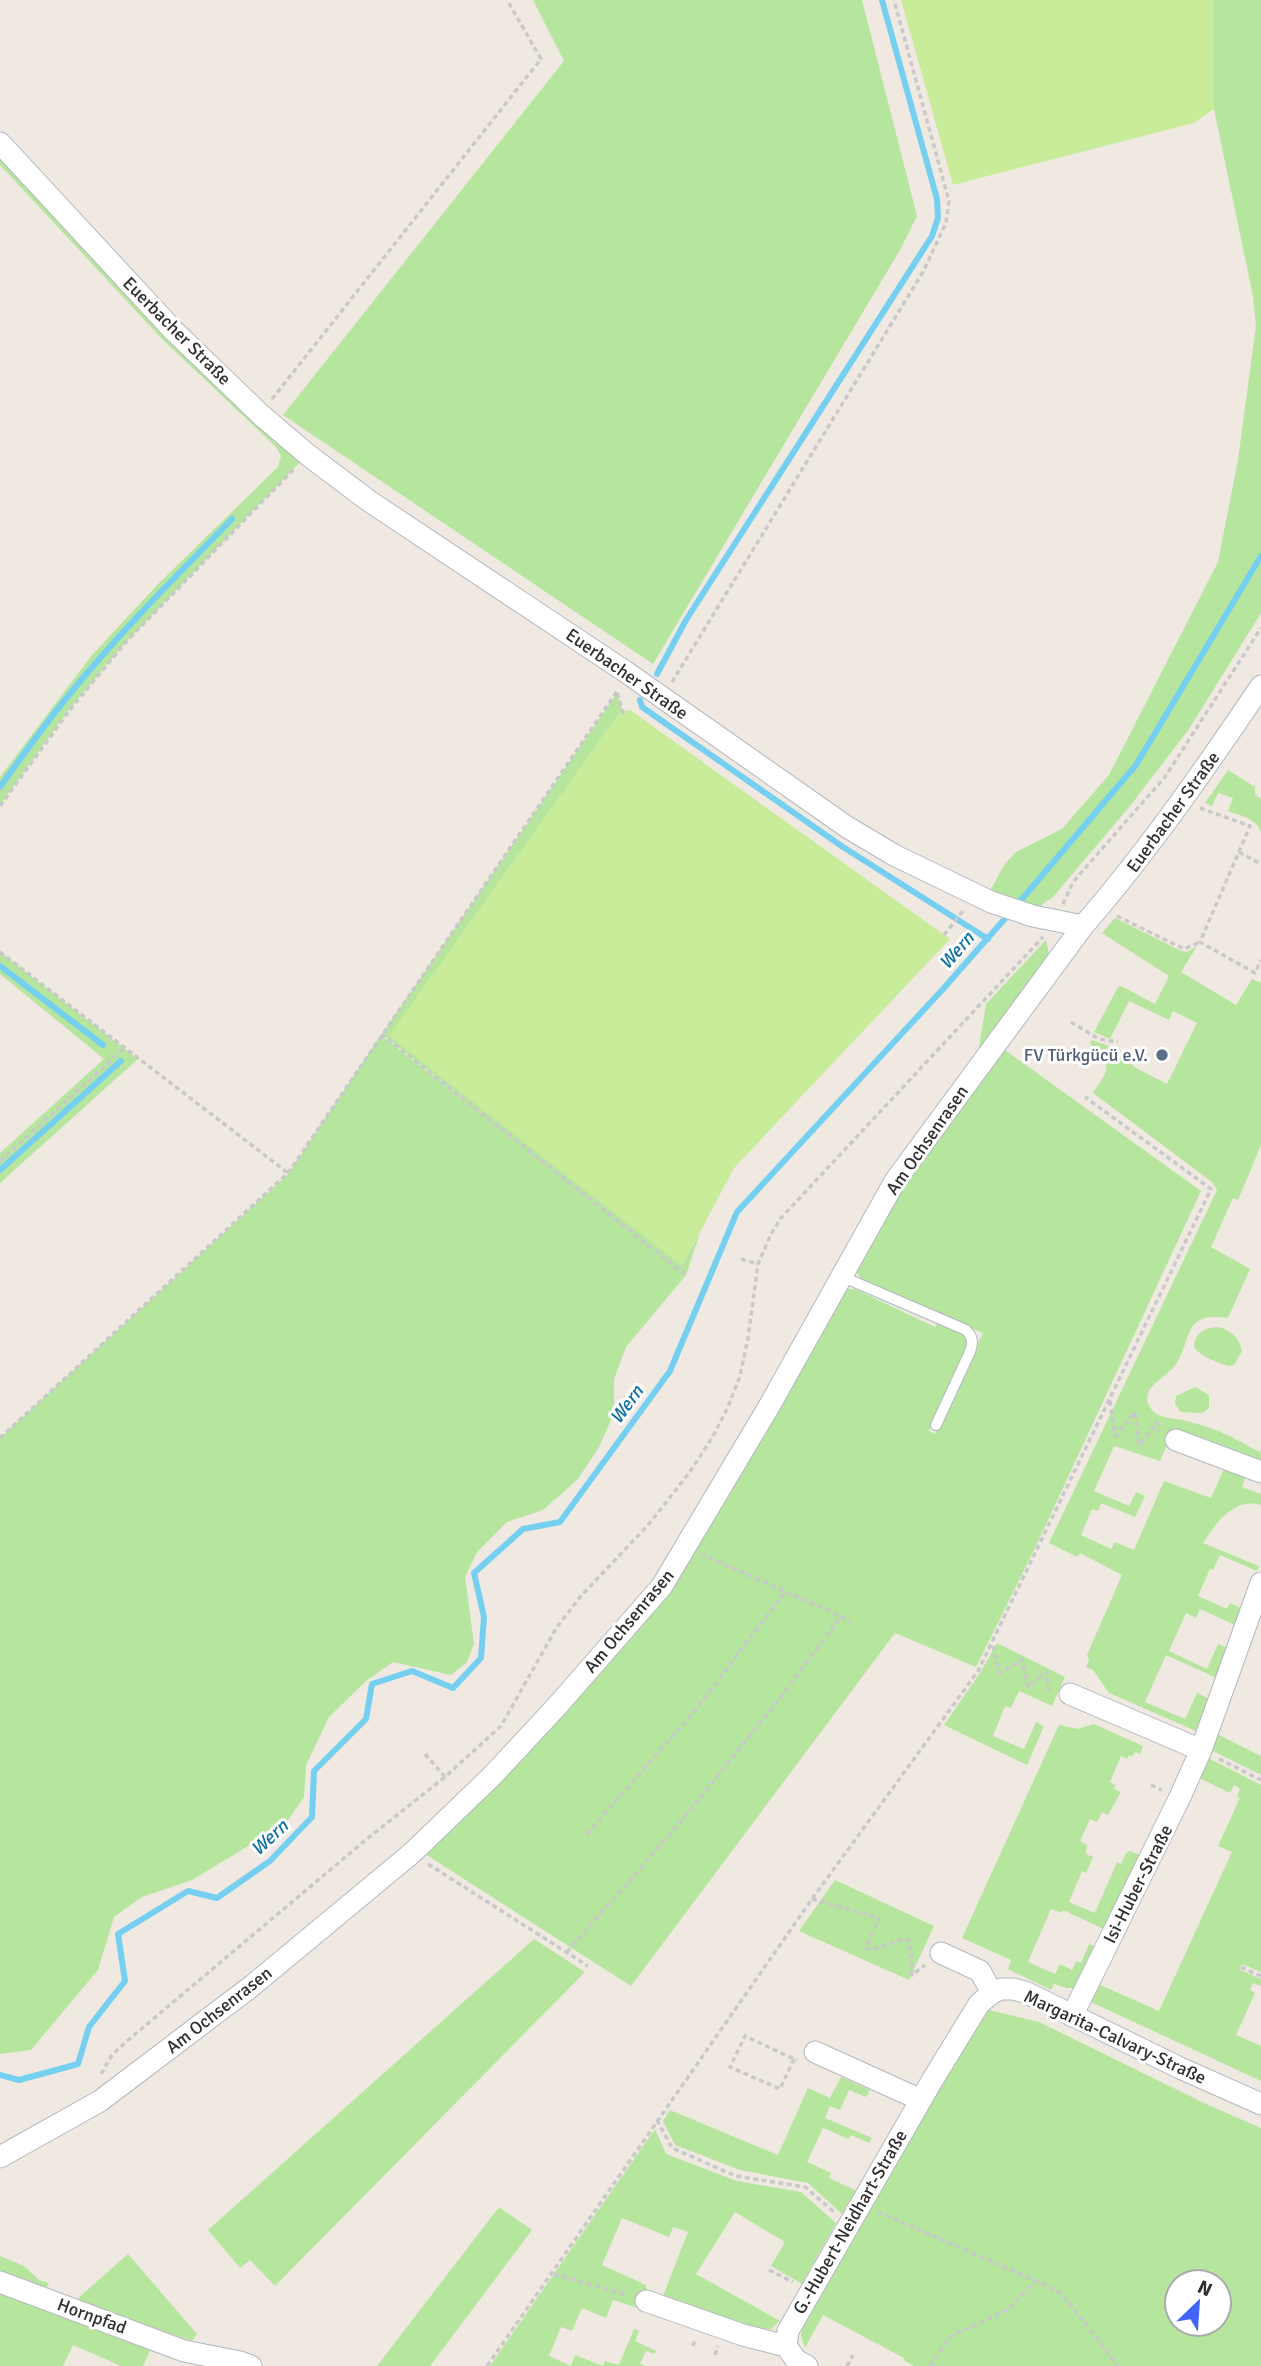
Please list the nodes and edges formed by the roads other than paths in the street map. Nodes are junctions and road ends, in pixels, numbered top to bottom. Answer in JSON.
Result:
{"nodes":[{"id":1,"x":0,"y":143,"type":"edge"},
{"id":2,"x":1261,"y":686,"type":"edge"},
{"id":3,"x":1083,"y":926,"type":"junction"},
{"id":4,"x":843,"y":1277,"type":"junction"},
{"id":5,"x":936,"y":1425,"type":"dead end"},
{"id":6,"x":1169,"y":1441,"type":"road end"},
{"id":7,"x":1261,"y":1472,"type":"edge"},
{"id":8,"x":1261,"y":1583,"type":"edge"},
{"id":9,"x":1070,"y":1694,"type":"road end"},
{"id":10,"x":1201,"y":1750,"type":"junction"},
{"id":11,"x":941,"y":1953,"type":"road end"},
{"id":12,"x":992,"y":1993,"type":"junction"},
{"id":13,"x":1072,"y":2016,"type":"junction"},
{"id":14,"x":808,"y":2057,"type":"road end"},
{"id":15,"x":921,"y":2100,"type":"junction"},
{"id":16,"x":1261,"y":2104,"type":"edge"},
{"id":17,"x":0,"y":2157,"type":"edge"},
{"id":18,"x":0,"y":2282,"type":"edge"},
{"id":19,"x":646,"y":2301,"type":"road end"},
{"id":20,"x":786,"y":2346,"type":"junction"},
{"id":21,"x":251,"y":2366,"type":"edge"},
{"id":22,"x":807,"y":2366,"type":"edge"}],
"edges":[{"from":1,"to":3,"type":"street","name":"Euerbacher Straße"},
{"from":2,"to":3,"type":"street","name":"Euerbacher Straße"},
{"from":3,"to":4,"type":"street","name":"Am Ochsenrasen"},
{"from":4,"to":5,"type":"lane"},
{"from":4,"to":17,"type":"street","name":"Am Ochsenrasen"},
{"from":6,"to":7,"type":"street"},
{"from":8,"to":10,"type":"street","name":"Isi-Huber-Straße"},
{"from":9,"to":10,"type":"street"},
{"from":10,"to":13,"type":"street","name":"Isi-Huber-Straße"},
{"from":11,"to":12,"type":"street"},
{"from":12,"to":13,"type":"street","name":"Margarita-Calvary-Straße"},
{"from":12,"to":15,"type":"street","name":"G.-Hubert-Neidhart-Straße"},
{"from":13,"to":16,"type":"street","name":"Margarita-Calvary-Straße"},
{"from":14,"to":15,"type":"street"},
{"from":15,"to":20,"type":"street","name":"G.-Hubert-Neidhart-Straße"},
{"from":18,"to":21,"type":"street","name":"Hornpfad"},
{"from":19,"to":20,"type":"street"},
{"from":20,"to":22,"type":"street"}]}
